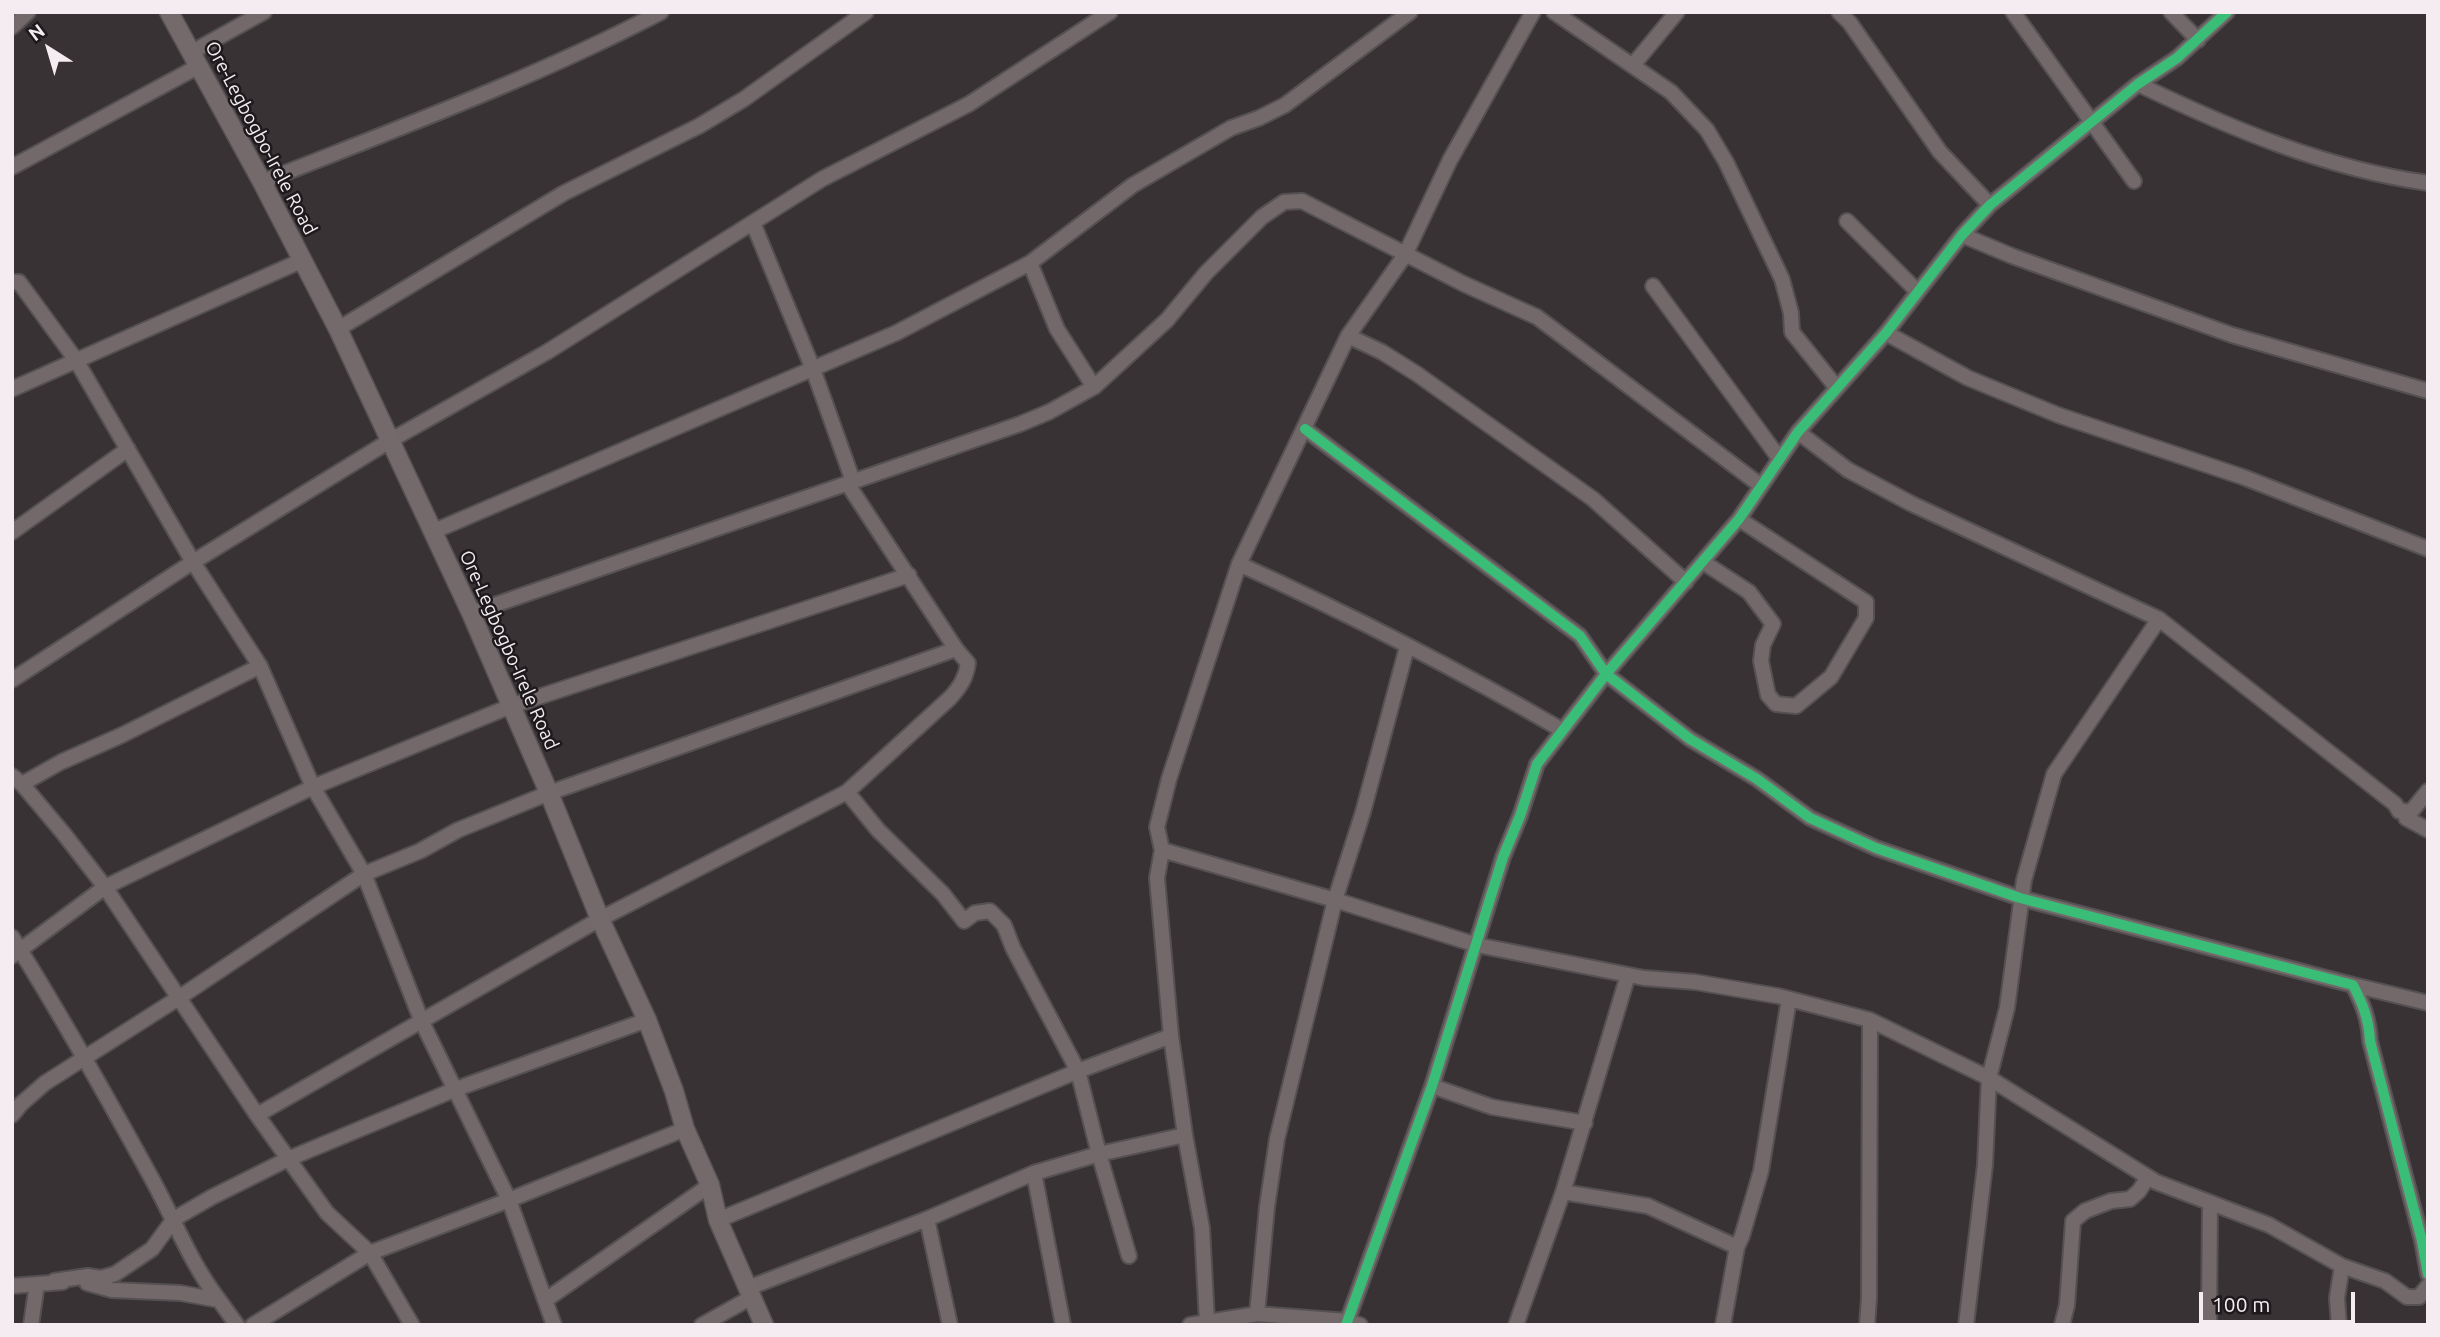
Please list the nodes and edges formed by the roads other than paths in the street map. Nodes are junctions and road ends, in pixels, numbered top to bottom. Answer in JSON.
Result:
{"nodes":[{"id":1,"x":28,"y":12,"type":"edge"},
{"id":2,"x":169,"y":12,"type":"edge"},
{"id":3,"x":264,"y":12,"type":"edge"},
{"id":4,"x":661,"y":12,"type":"edge"},
{"id":5,"x":866,"y":12,"type":"edge"},
{"id":6,"x":1110,"y":12,"type":"edge"},
{"id":7,"x":1410,"y":12,"type":"edge"},
{"id":8,"x":1533,"y":12,"type":"edge"},
{"id":9,"x":1554,"y":12,"type":"edge"},
{"id":10,"x":1677,"y":12,"type":"edge"},
{"id":11,"x":1839,"y":12,"type":"edge"},
{"id":12,"x":2013,"y":12,"type":"edge"},
{"id":13,"x":2171,"y":12,"type":"edge"},
{"id":14,"x":2227,"y":12,"type":"edge"},
{"id":15,"x":12,"y":27,"type":"edge"},
{"id":16,"x":2198,"y":40,"type":"junction"},
{"id":17,"x":196,"y":59,"type":"junction"},
{"id":18,"x":1633,"y":65,"type":"junction"},
{"id":19,"x":2138,"y":84,"type":"junction"},
{"id":20,"x":2091,"y":122,"type":"junction"},
{"id":21,"x":12,"y":167,"type":"edge"},
{"id":22,"x":2134,"y":181,"type":"dead end"},
{"id":23,"x":262,"y":182,"type":"junction"},
{"id":24,"x":2428,"y":183,"type":"edge"},
{"id":25,"x":1990,"y":205,"type":"junction"},
{"id":26,"x":1847,"y":221,"type":"dead end"},
{"id":27,"x":752,"y":223,"type":"junction"},
{"id":28,"x":1962,"y":235,"type":"junction"},
{"id":29,"x":1405,"y":255,"type":"junction"},
{"id":30,"x":303,"y":260,"type":"junction"},
{"id":31,"x":1030,"y":263,"type":"junction"},
{"id":32,"x":12,"y":282,"type":"edge"},
{"id":33,"x":1653,"y":286,"type":"dead end"},
{"id":34,"x":1917,"y":291,"type":"junction"},
{"id":35,"x":338,"y":329,"type":"junction"},
{"id":36,"x":1886,"y":333,"type":"junction"},
{"id":37,"x":1348,"y":336,"type":"junction"},
{"id":38,"x":76,"y":360,"type":"junction"},
{"id":39,"x":813,"y":369,"type":"junction"},
{"id":40,"x":1094,"y":387,"type":"junction"},
{"id":41,"x":1837,"y":388,"type":"junction"},
{"id":42,"x":12,"y":389,"type":"edge"},
{"id":43,"x":2428,"y":391,"type":"edge"},
{"id":44,"x":1305,"y":429,"type":"junction"},
{"id":45,"x":1798,"y":432,"type":"junction"},
{"id":46,"x":391,"y":440,"type":"junction"},
{"id":47,"x":128,"y":449,"type":"junction"},
{"id":48,"x":1779,"y":458,"type":"junction"},
{"id":49,"x":850,"y":482,"type":"junction"},
{"id":50,"x":1760,"y":485,"type":"junction"},
{"id":51,"x":1739,"y":519,"type":"junction"},
{"id":52,"x":12,"y":532,"type":"edge"},
{"id":53,"x":432,"y":532,"type":"junction"},
{"id":54,"x":2428,"y":549,"type":"edge"},
{"id":55,"x":193,"y":562,"type":"junction"},
{"id":56,"x":1703,"y":562,"type":"junction"},
{"id":57,"x":1239,"y":564,"type":"junction"},
{"id":58,"x":909,"y":575,"type":"junction"},
{"id":59,"x":1686,"y":582,"type":"junction"},
{"id":60,"x":471,"y":613,"type":"junction"},
{"id":61,"x":2159,"y":619,"type":"junction"},
{"id":62,"x":1407,"y":647,"type":"junction"},
{"id":63,"x":956,"y":649,"type":"junction"},
{"id":64,"x":260,"y":666,"type":"junction"},
{"id":65,"x":1606,"y":674,"type":"junction"},
{"id":66,"x":12,"y":680,"type":"edge"},
{"id":67,"x":511,"y":706,"type":"junction"},
{"id":68,"x":1562,"y":730,"type":"junction"},
{"id":69,"x":17,"y":780,"type":"edge"},
{"id":70,"x":313,"y":787,"type":"junction"},
{"id":71,"x":2428,"y":790,"type":"edge"},
{"id":72,"x":847,"y":792,"type":"junction"},
{"id":73,"x":549,"y":793,"type":"junction"},
{"id":74,"x":2406,"y":818,"type":"junction"},
{"id":75,"x":2428,"y":830,"type":"edge"},
{"id":76,"x":1162,"y":850,"type":"junction"},
{"id":77,"x":364,"y":874,"type":"junction"},
{"id":78,"x":105,"y":887,"type":"junction"},
{"id":79,"x":2020,"y":898,"type":"junction"},
{"id":80,"x":1335,"y":900,"type":"junction"},
{"id":81,"x":600,"y":919,"type":"junction"},
{"id":82,"x":12,"y":937,"type":"edge"},
{"id":83,"x":1477,"y":945,"type":"junction"},
{"id":84,"x":17,"y":953,"type":"edge"},
{"id":85,"x":1628,"y":975,"type":"junction"},
{"id":86,"x":2353,"y":985,"type":"junction"},
{"id":87,"x":180,"y":997,"type":"junction"},
{"id":88,"x":1789,"y":999,"type":"junction"},
{"id":89,"x":2428,"y":1003,"type":"edge"},
{"id":90,"x":647,"y":1020,"type":"junction"},
{"id":91,"x":1870,"y":1020,"type":"junction"},
{"id":92,"x":422,"y":1022,"type":"junction"},
{"id":93,"x":1171,"y":1036,"type":"junction"},
{"id":94,"x":85,"y":1059,"type":"junction"},
{"id":95,"x":1078,"y":1070,"type":"junction"},
{"id":96,"x":1989,"y":1078,"type":"junction"},
{"id":97,"x":1432,"y":1086,"type":"junction"},
{"id":98,"x":456,"y":1089,"type":"junction"},
{"id":99,"x":12,"y":1115,"type":"edge"},
{"id":100,"x":257,"y":1115,"type":"junction"},
{"id":101,"x":1585,"y":1124,"type":"junction"},
{"id":102,"x":685,"y":1129,"type":"junction"},
{"id":103,"x":1185,"y":1135,"type":"junction"},
{"id":104,"x":1099,"y":1154,"type":"junction"},
{"id":105,"x":288,"y":1159,"type":"junction"},
{"id":106,"x":1034,"y":1173,"type":"junction"},
{"id":107,"x":2148,"y":1177,"type":"junction"},
{"id":108,"x":710,"y":1185,"type":"junction"},
{"id":109,"x":1563,"y":1192,"type":"junction"},
{"id":110,"x":509,"y":1200,"type":"junction"},
{"id":111,"x":2210,"y":1203,"type":"junction"},
{"id":112,"x":174,"y":1219,"type":"junction"},
{"id":113,"x":927,"y":1219,"type":"junction"},
{"id":114,"x":718,"y":1220,"type":"junction"},
{"id":115,"x":1737,"y":1247,"type":"junction"},
{"id":116,"x":369,"y":1253,"type":"junction"},
{"id":117,"x":1129,"y":1256,"type":"dead end"},
{"id":118,"x":2342,"y":1266,"type":"junction"},
{"id":119,"x":2428,"y":1274,"type":"edge"},
{"id":120,"x":54,"y":1281,"type":"junction"},
{"id":121,"x":37,"y":1284,"type":"junction"},
{"id":122,"x":12,"y":1286,"type":"edge"},
{"id":123,"x":2427,"y":1288,"type":"edge"},
{"id":124,"x":750,"y":1292,"type":"junction"},
{"id":125,"x":547,"y":1299,"type":"junction"},
{"id":126,"x":219,"y":1300,"type":"junction"},
{"id":127,"x":1257,"y":1314,"type":"junction"},
{"id":128,"x":1207,"y":1322,"type":"junction"},
{"id":129,"x":1351,"y":1324,"type":"edge"},
{"id":130,"x":31,"y":1325,"type":"edge"},
{"id":131,"x":237,"y":1325,"type":"edge"},
{"id":132,"x":253,"y":1325,"type":"edge"},
{"id":133,"x":412,"y":1325,"type":"edge"},
{"id":134,"x":554,"y":1325,"type":"edge"},
{"id":135,"x":702,"y":1325,"type":"edge"},
{"id":136,"x":764,"y":1325,"type":"edge"},
{"id":137,"x":950,"y":1325,"type":"edge"},
{"id":138,"x":1063,"y":1325,"type":"edge"},
{"id":139,"x":1190,"y":1325,"type":"edge"},
{"id":140,"x":1516,"y":1325,"type":"edge"},
{"id":141,"x":1723,"y":1325,"type":"edge"},
{"id":142,"x":1867,"y":1325,"type":"edge"},
{"id":143,"x":1966,"y":1325,"type":"edge"},
{"id":144,"x":2062,"y":1325,"type":"edge"},
{"id":145,"x":2209,"y":1325,"type":"edge"},
{"id":146,"x":2339,"y":1325,"type":"edge"}],
"edges":[{"from":1,"to":15,"type":"street"},
{"from":2,"to":17,"type":"main road","name":"Ore-Legbogbo-Irele Road"},
{"from":3,"to":17,"type":"street"},
{"from":4,"to":23,"type":"street"},
{"from":5,"to":35,"type":"street"},
{"from":6,"to":27,"type":"street"},
{"from":7,"to":31,"type":"street"},
{"from":8,"to":29,"type":"street"},
{"from":9,"to":18,"type":"street"},
{"from":10,"to":18,"type":"street"},
{"from":11,"to":25,"type":"street"},
{"from":12,"to":20,"type":"street"},
{"from":13,"to":16,"type":"street"},
{"from":14,"to":16,"type":"street"},
{"from":16,"to":19,"type":"street"},
{"from":17,"to":21,"type":"street"},
{"from":17,"to":23,"type":"main road","name":"Ore-Legbogbo-Irele Road"},
{"from":18,"to":41,"type":"street"},
{"from":19,"to":20,"type":"street"},
{"from":19,"to":24,"type":"street"},
{"from":20,"to":22,"type":"street"},
{"from":20,"to":25,"type":"street"},
{"from":23,"to":30,"type":"main road","name":"Ore-Legbogbo-Irele Road"},
{"from":25,"to":28,"type":"street"},
{"from":26,"to":34,"type":"street"},
{"from":27,"to":39,"type":"street"},
{"from":27,"to":46,"type":"street"},
{"from":28,"to":34,"type":"street"},
{"from":28,"to":43,"type":"street"},
{"from":29,"to":37,"type":"street"},
{"from":29,"to":40,"type":"street"},
{"from":29,"to":50,"type":"street"},
{"from":30,"to":35,"type":"main road","name":"Ore-Legbogbo-Irele Road"},
{"from":30,"to":38,"type":"street"},
{"from":31,"to":39,"type":"street"},
{"from":31,"to":40,"type":"street"},
{"from":32,"to":38,"type":"street"},
{"from":33,"to":48,"type":"street"},
{"from":34,"to":36,"type":"street"},
{"from":35,"to":46,"type":"main road","name":"Ore-Legbogbo-Irele Road"},
{"from":36,"to":41,"type":"street"},
{"from":36,"to":54,"type":"street"},
{"from":37,"to":44,"type":"street"},
{"from":37,"to":59,"type":"street"},
{"from":38,"to":42,"type":"street"},
{"from":38,"to":47,"type":"street"},
{"from":39,"to":49,"type":"street"},
{"from":39,"to":53,"type":"street"},
{"from":40,"to":49,"type":"street"},
{"from":41,"to":45,"type":"street"},
{"from":44,"to":57,"type":"street"},
{"from":44,"to":65,"type":"street"},
{"from":45,"to":48,"type":"street"},
{"from":45,"to":61,"type":"street"},
{"from":46,"to":53,"type":"main road","name":"Ore-Legbogbo-Irele Road"},
{"from":46,"to":55,"type":"street"},
{"from":47,"to":52,"type":"street"},
{"from":47,"to":55,"type":"street"},
{"from":48,"to":50,"type":"street"},
{"from":49,"to":58,"type":"street"},
{"from":49,"to":60,"type":"street"},
{"from":50,"to":51,"type":"street"},
{"from":51,"to":56,"type":"street"},
{"from":51,"to":56,"type":"street"},
{"from":53,"to":60,"type":"main road","name":"Ore-Legbogbo-Irele Road"},
{"from":55,"to":64,"type":"street"},
{"from":55,"to":66,"type":"street"},
{"from":56,"to":59,"type":"street"},
{"from":57,"to":62,"type":"street"},
{"from":57,"to":76,"type":"street"},
{"from":58,"to":63,"type":"street"},
{"from":58,"to":67,"type":"street"},
{"from":59,"to":65,"type":"street"},
{"from":60,"to":67,"type":"main road","name":"Ore-Legbogbo-Irele Road"},
{"from":61,"to":74,"type":"street"},
{"from":61,"to":79,"type":"street"},
{"from":62,"to":68,"type":"street"},
{"from":62,"to":80,"type":"street"},
{"from":63,"to":72,"type":"street"},
{"from":63,"to":73,"type":"street"},
{"from":64,"to":69,"type":"street"},
{"from":64,"to":70,"type":"street"},
{"from":65,"to":68,"type":"street"},
{"from":65,"to":79,"type":"street"},
{"from":67,"to":70,"type":"street"},
{"from":67,"to":73,"type":"main road","name":"Ore-Legbogbo-Irele Road"},
{"from":68,"to":83,"type":"street"},
{"from":69,"to":78,"type":"street"},
{"from":70,"to":77,"type":"street"},
{"from":70,"to":78,"type":"street"},
{"from":71,"to":74,"type":"street"},
{"from":72,"to":81,"type":"street"},
{"from":72,"to":95,"type":"street"},
{"from":73,"to":77,"type":"street"},
{"from":73,"to":81,"type":"main road","name":"Ore-Legbogbo-Irele Road"},
{"from":74,"to":75,"type":"street"},
{"from":76,"to":80,"type":"street"},
{"from":76,"to":93,"type":"street"},
{"from":77,"to":87,"type":"street"},
{"from":77,"to":92,"type":"street"},
{"from":78,"to":84,"type":"street"},
{"from":78,"to":87,"type":"street"},
{"from":79,"to":86,"type":"street"},
{"from":79,"to":96,"type":"street"},
{"from":80,"to":83,"type":"street"},
{"from":80,"to":127,"type":"street"},
{"from":81,"to":90,"type":"main road","name":"Ore-Legbogbo-Irele Road"},
{"from":81,"to":92,"type":"street"},
{"from":82,"to":84,"type":"street"},
{"from":83,"to":85,"type":"street"},
{"from":83,"to":97,"type":"street"},
{"from":84,"to":94,"type":"street"},
{"from":85,"to":88,"type":"street"},
{"from":85,"to":101,"type":"street"},
{"from":86,"to":89,"type":"street"},
{"from":86,"to":119,"type":"street"},
{"from":87,"to":94,"type":"street"},
{"from":87,"to":100,"type":"street"},
{"from":88,"to":91,"type":"street"},
{"from":88,"to":115,"type":"street"},
{"from":90,"to":98,"type":"street"},
{"from":90,"to":102,"type":"main road","name":"Ore-Legbogbo-Irele Road"},
{"from":91,"to":96,"type":"street"},
{"from":91,"to":142,"type":"street"},
{"from":92,"to":98,"type":"street"},
{"from":92,"to":100,"type":"street"},
{"from":93,"to":95,"type":"street"},
{"from":93,"to":103,"type":"street"},
{"from":94,"to":99,"type":"street"},
{"from":94,"to":112,"type":"street"},
{"from":95,"to":104,"type":"street"},
{"from":95,"to":114,"type":"street"},
{"from":96,"to":107,"type":"street"},
{"from":96,"to":143,"type":"street"},
{"from":97,"to":101,"type":"street"},
{"from":97,"to":129,"type":"street"},
{"from":98,"to":105,"type":"street"},
{"from":98,"to":110,"type":"street"},
{"from":100,"to":105,"type":"street"},
{"from":101,"to":109,"type":"street"},
{"from":102,"to":108,"type":"main road","name":"Ore-Legbogbo-Irele Road"},
{"from":102,"to":110,"type":"street"},
{"from":103,"to":104,"type":"street"},
{"from":103,"to":128,"type":"street"},
{"from":104,"to":106,"type":"street"},
{"from":104,"to":117,"type":"street"},
{"from":105,"to":112,"type":"street"},
{"from":105,"to":116,"type":"street"},
{"from":106,"to":113,"type":"street"},
{"from":106,"to":138,"type":"street"},
{"from":107,"to":111,"type":"street"},
{"from":107,"to":144,"type":"street"},
{"from":108,"to":114,"type":"main road","name":"Ore-Legbogbo-Irele Road"},
{"from":108,"to":125,"type":"street"},
{"from":109,"to":115,"type":"street"},
{"from":109,"to":140,"type":"street"},
{"from":110,"to":116,"type":"street"},
{"from":110,"to":125,"type":"street"},
{"from":111,"to":118,"type":"street"},
{"from":111,"to":145,"type":"street"},
{"from":112,"to":120,"type":"street"},
{"from":112,"to":126,"type":"street"},
{"from":113,"to":124,"type":"street"},
{"from":113,"to":137,"type":"street"},
{"from":114,"to":124,"type":"main road","name":"Ore-Legbogbo-Irele Road"},
{"from":115,"to":141,"type":"street"},
{"from":116,"to":132,"type":"street"},
{"from":116,"to":133,"type":"street"},
{"from":118,"to":123,"type":"street"},
{"from":118,"to":146,"type":"street"},
{"from":120,"to":121,"type":"street"},
{"from":120,"to":126,"type":"street"},
{"from":121,"to":122,"type":"street"},
{"from":121,"to":130,"type":"street"},
{"from":124,"to":135,"type":"street"},
{"from":124,"to":136,"type":"main road","name":"Ore-Legbogbo-Irele Road"},
{"from":125,"to":134,"type":"street"},
{"from":126,"to":131,"type":"street"},
{"from":127,"to":128,"type":"street"},
{"from":127,"to":129,"type":"street"},
{"from":128,"to":139,"type":"street"}]}
